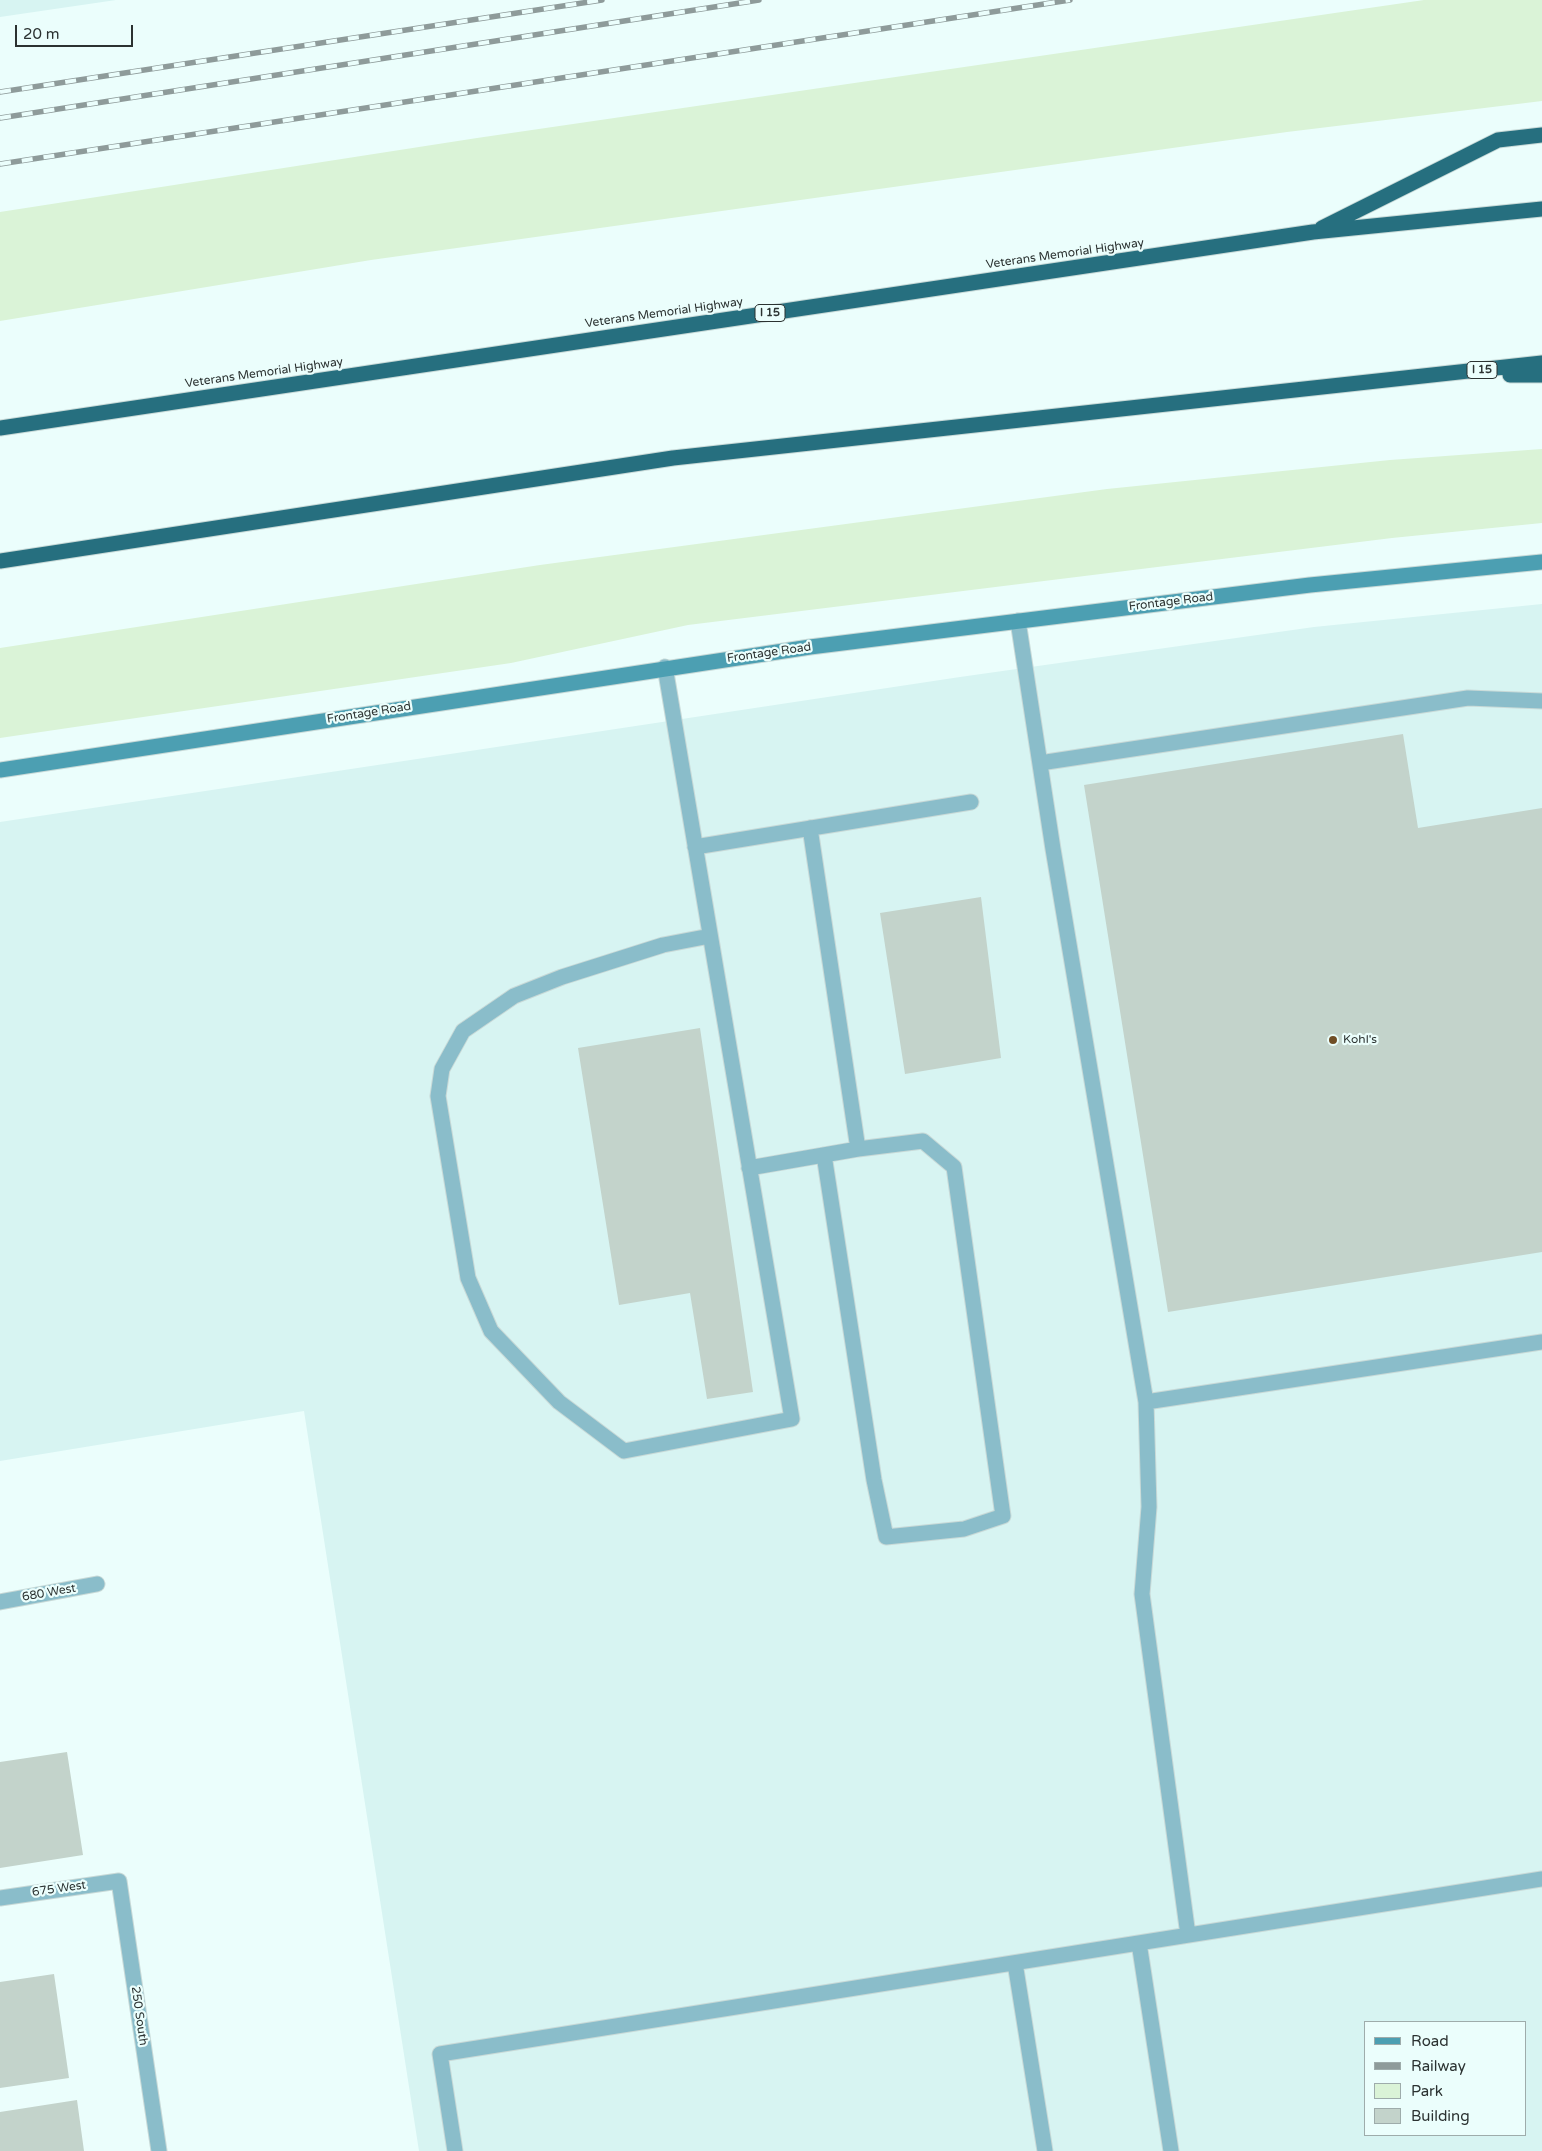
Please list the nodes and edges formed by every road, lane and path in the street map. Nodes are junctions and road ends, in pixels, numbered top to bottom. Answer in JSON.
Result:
{"nodes":[{"id":1,"x":1542,"y":135,"type":"edge"},
{"id":2,"x":1542,"y":209,"type":"edge"},
{"id":3,"x":1313,"y":232,"type":"junction"},
{"id":4,"x":1542,"y":363,"type":"edge"},
{"id":5,"x":1542,"y":375,"type":"edge"},
{"id":6,"x":1421,"y":376,"type":"junction"},
{"id":7,"x":0,"y":428,"type":"edge"},
{"id":8,"x":0,"y":560,"type":"edge"},
{"id":9,"x":1542,"y":562,"type":"edge"},
{"id":10,"x":1018,"y":621,"type":"junction"},
{"id":11,"x":665,"y":668,"type":"junction"},
{"id":12,"x":1542,"y":701,"type":"edge"},
{"id":13,"x":1040,"y":763,"type":"junction"},
{"id":14,"x":0,"y":770,"type":"edge"},
{"id":15,"x":972,"y":802,"type":"dead end"},
{"id":16,"x":810,"y":828,"type":"junction"},
{"id":17,"x":695,"y":847,"type":"junction"},
{"id":18,"x":710,"y":936,"type":"junction"},
{"id":19,"x":858,"y":1149,"type":"junction"},
{"id":20,"x":824,"y":1155,"type":"junction"},
{"id":21,"x":749,"y":1168,"type":"junction"},
{"id":22,"x":1542,"y":1342,"type":"edge"},
{"id":23,"x":1146,"y":1402,"type":"junction"},
{"id":24,"x":97,"y":1584,"type":"dead end"},
{"id":25,"x":0,"y":1602,"type":"edge"},
{"id":26,"x":1542,"y":1879,"type":"edge"},
{"id":27,"x":119,"y":1881,"type":"joint"},
{"id":28,"x":0,"y":1898,"type":"edge"},
{"id":29,"x":1188,"y":1935,"type":"junction"},
{"id":30,"x":1139,"y":1943,"type":"junction"},
{"id":31,"x":1015,"y":1963,"type":"junction"},
{"id":32,"x":159,"y":2151,"type":"edge"},
{"id":33,"x":455,"y":2151,"type":"edge"},
{"id":34,"x":1045,"y":2151,"type":"edge"},
{"id":35,"x":1171,"y":2151,"type":"edge"}],
"edges":[{"from":1,"to":3,"type":"highway"},
{"from":2,"to":3,"type":"highway","name":"Veterans Memorial Highway","number":"I 15"},
{"from":3,"to":7,"type":"highway","name":"Veterans Memorial Highway","number":"I 15"},
{"from":4,"to":6,"type":"highway","number":"I 15"},
{"from":5,"to":6,"type":"highway"},
{"from":6,"to":8,"type":"highway","number":"I 15"},
{"from":9,"to":10,"type":"street","name":"Frontage Road"},
{"from":10,"to":11,"type":"street","name":"Frontage Road"},
{"from":10,"to":13,"type":"street"},
{"from":11,"to":14,"type":"street","name":"Frontage Road"},
{"from":11,"to":17,"type":"street"},
{"from":12,"to":13,"type":"street"},
{"from":13,"to":23,"type":"street"},
{"from":15,"to":16,"type":"street"},
{"from":16,"to":17,"type":"street"},
{"from":16,"to":19,"type":"street"},
{"from":17,"to":18,"type":"street"},
{"from":18,"to":21,"type":"street"},
{"from":18,"to":21,"type":"street"},
{"from":19,"to":20,"type":"street"},
{"from":19,"to":20,"type":"street"},
{"from":20,"to":21,"type":"street"},
{"from":22,"to":23,"type":"street"},
{"from":23,"to":29,"type":"street"},
{"from":24,"to":25,"type":"street","name":"680 West"},
{"from":26,"to":29,"type":"street"},
{"from":27,"to":28,"type":"street","name":"675 West"},
{"from":27,"to":32,"type":"street","name":"250 South"},
{"from":29,"to":30,"type":"street"},
{"from":30,"to":31,"type":"street"},
{"from":30,"to":35,"type":"street"},
{"from":31,"to":33,"type":"street"},
{"from":31,"to":34,"type":"street"}]}
